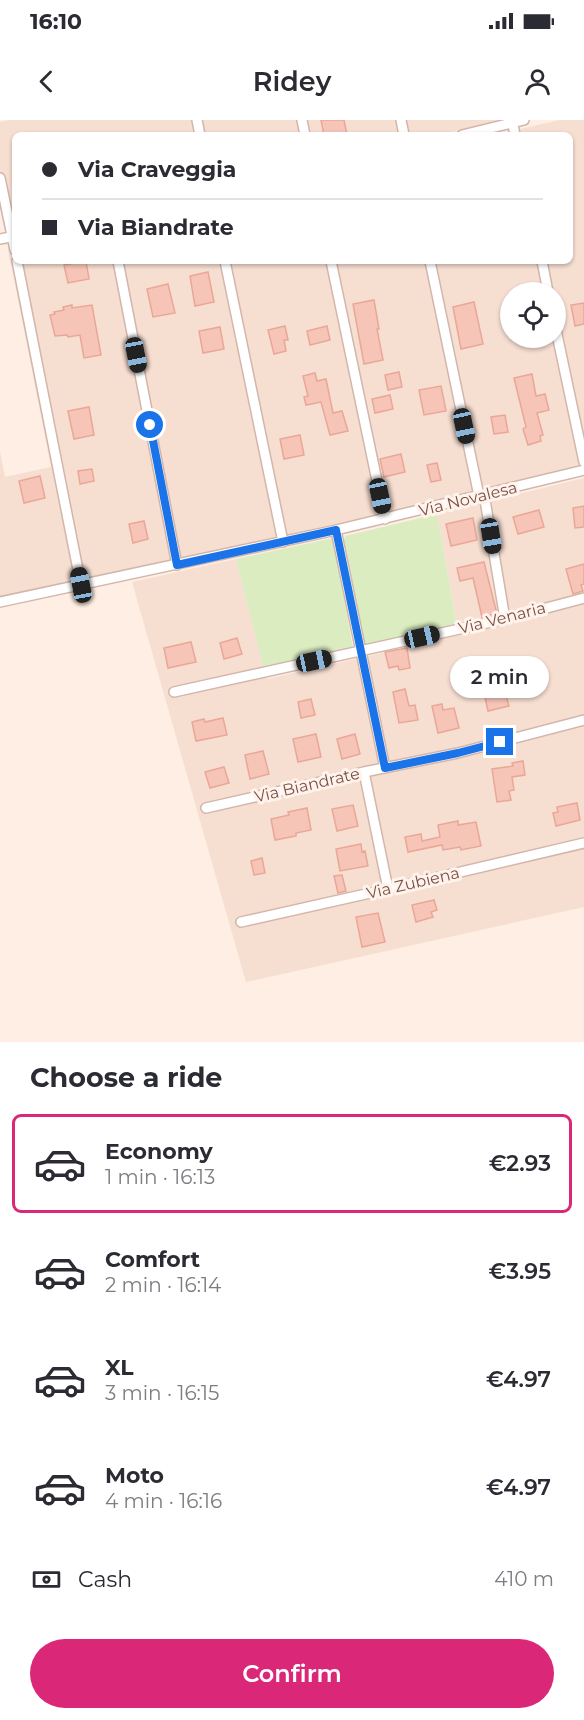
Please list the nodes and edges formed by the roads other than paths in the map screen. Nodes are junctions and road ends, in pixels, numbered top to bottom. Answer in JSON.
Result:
{"nodes":[{"id":1,"x":524,"y":120,"type":"edge"},
{"id":2,"x":512,"y":121,"type":"edge"},
{"id":3,"x":473,"y":132,"type":"edge"},
{"id":4,"x":0,"y":178,"type":"edge"},
{"id":5,"x":12,"y":228,"type":"edge"},
{"id":6,"x":18,"y":264,"type":"edge"},
{"id":7,"x":119,"y":264,"type":"edge"},
{"id":8,"x":226,"y":264,"type":"edge"},
{"id":9,"x":332,"y":264,"type":"edge"},
{"id":10,"x":431,"y":264,"type":"edge"},
{"id":11,"x":543,"y":264,"type":"edge"},
{"id":12,"x":546,"y":282,"type":"edge"},
{"id":13,"x":560,"y":348,"type":"edge"},
{"id":14,"x":584,"y":462,"type":"edge"},
{"id":15,"x":584,"y":470,"type":"edge"},
{"id":16,"x":482,"y":495,"type":"junction"},
{"id":17,"x":385,"y":519,"type":"junction"},
{"id":18,"x":336,"y":530,"type":"junction"},
{"id":19,"x":283,"y":542,"type":"junction"},
{"id":20,"x":177,"y":565,"type":"junction"},
{"id":21,"x":81,"y":585,"type":"junction"},
{"id":22,"x":584,"y":598,"type":"edge"},
{"id":23,"x":0,"y":602,"type":"edge"},
{"id":24,"x":505,"y":619,"type":"junction"},
{"id":25,"x":360,"y":651,"type":"junction"},
{"id":26,"x":174,"y":692,"type":"dead end"},
{"id":27,"x":584,"y":720,"type":"edge"},
{"id":28,"x":385,"y":768,"type":"junction"},
{"id":29,"x":364,"y":772,"type":"junction"},
{"id":30,"x":206,"y":808,"type":"dead end"},
{"id":31,"x":584,"y":843,"type":"edge"},
{"id":32,"x":388,"y":890,"type":"junction"},
{"id":33,"x":241,"y":922,"type":"dead end"}],
"edges":[{"from":1,"to":2,"type":"street"},
{"from":2,"to":3,"type":"street"},
{"from":4,"to":5,"type":"street"},
{"from":6,"to":21,"type":"street"},
{"from":7,"to":20,"type":"street"},
{"from":8,"to":19,"type":"street"},
{"from":9,"to":17,"type":"street"},
{"from":10,"to":16,"type":"street"},
{"from":11,"to":12,"type":"street"},
{"from":13,"to":14,"type":"street"},
{"from":15,"to":16,"type":"street","name":"Via Novalesa"},
{"from":16,"to":17,"type":"street","name":"Via Novalesa"},
{"from":16,"to":24,"type":"street"},
{"from":17,"to":18,"type":"street","name":"Via Novalesa"},
{"from":18,"to":19,"type":"street","name":"Via Novalesa"},
{"from":18,"to":25,"type":"street"},
{"from":19,"to":20,"type":"street","name":"Via Novalesa"},
{"from":20,"to":21,"type":"street","name":"Via Novalesa"},
{"from":21,"to":23,"type":"street","name":"Via Novalesa"},
{"from":22,"to":24,"type":"street","name":"Via Venaria"},
{"from":24,"to":25,"type":"street","name":"Via Venaria"},
{"from":25,"to":26,"type":"street","name":"Via Venaria"},
{"from":25,"to":28,"type":"street"},
{"from":27,"to":28,"type":"street","name":"Via Biandrate"},
{"from":28,"to":29,"type":"street","name":"Via Biandrate"},
{"from":29,"to":30,"type":"street","name":"Via Biandrate"},
{"from":29,"to":32,"type":"street"},
{"from":31,"to":32,"type":"street","name":"Via Zubiena"},
{"from":32,"to":33,"type":"street","name":"Via Zubiena"}]}
